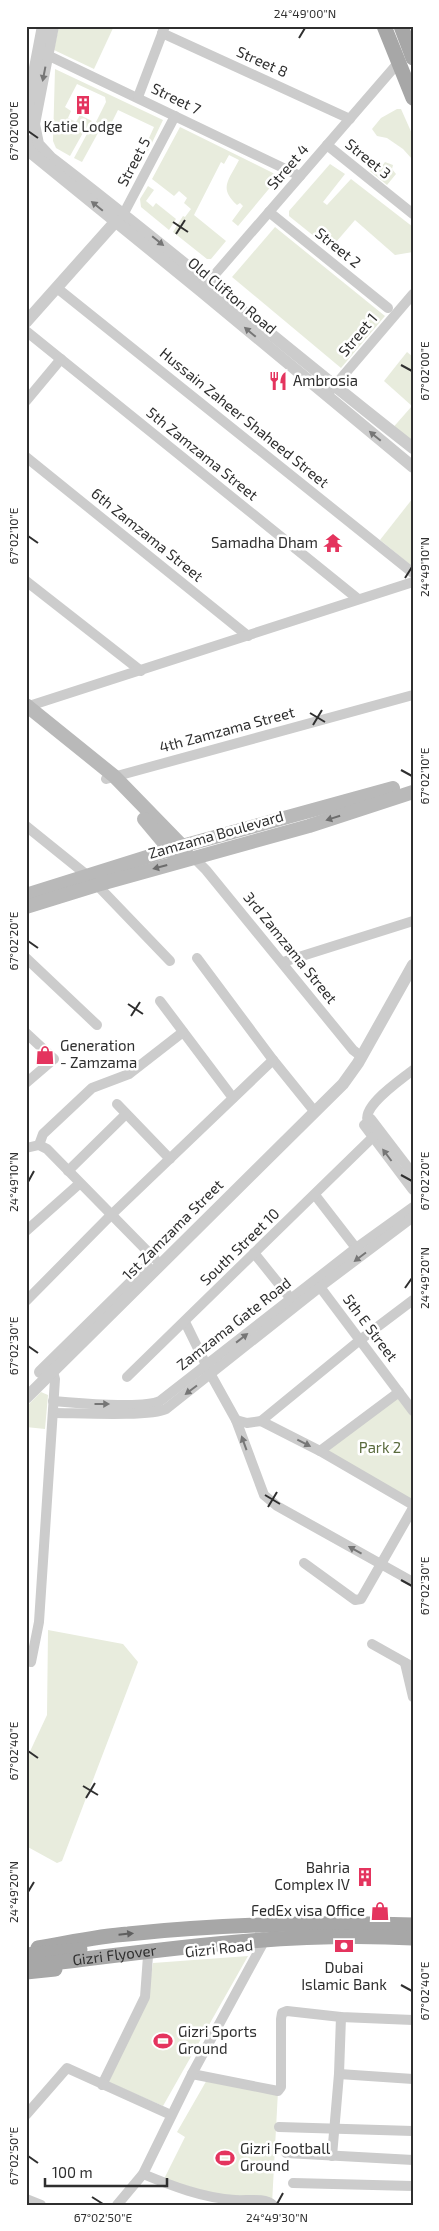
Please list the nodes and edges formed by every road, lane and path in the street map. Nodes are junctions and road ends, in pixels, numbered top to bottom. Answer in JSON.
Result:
{"nodes":[{"id":1,"x":43,"y":26,"type":"edge"},
{"id":2,"x":52,"y":26,"type":"edge"},
{"id":3,"x":384,"y":26,"type":"edge"},
{"id":4,"x":401,"y":26,"type":"edge"},
{"id":5,"x":164,"y":30,"type":"edge"},
{"id":6,"x":43,"y":52,"type":"junction"},
{"id":7,"x":413,"y":58,"type":"edge"},
{"id":8,"x":398,"y":63,"type":"junction"},
{"id":9,"x":29,"y":81,"type":"edge"},
{"id":10,"x":138,"y":97,"type":"junction"},
{"id":11,"x":413,"y":98,"type":"edge"},
{"id":12,"x":26,"y":115,"type":"edge"},
{"id":13,"x":175,"y":116,"type":"junction"},
{"id":14,"x":350,"y":118,"type":"junction"},
{"id":15,"x":327,"y":145,"type":"junction"},
{"id":16,"x":27,"y":147,"type":"edge"},
{"id":17,"x":51,"y":158,"type":"junction"},
{"id":18,"x":300,"y":176,"type":"junction"},
{"id":19,"x":269,"y":212,"type":"junction"},
{"id":20,"x":413,"y":214,"type":"edge"},
{"id":21,"x":120,"y":217,"type":"junction"},
{"id":22,"x":205,"y":286,"type":"junction"},
{"id":23,"x":57,"y":288,"type":"junction"},
{"id":24,"x":413,"y":294,"type":"edge"},
{"id":25,"x":388,"y":308,"type":"dead end"},
{"id":26,"x":26,"y":322,"type":"edge"},
{"id":27,"x":26,"y":332,"type":"edge"},
{"id":28,"x":61,"y":359,"type":"junction"},
{"id":29,"x":330,"y":391,"type":"junction"},
{"id":30,"x":26,"y":401,"type":"edge"},
{"id":31,"x":413,"y":448,"type":"edge"},
{"id":32,"x":26,"y":457,"type":"edge"},
{"id":33,"x":413,"y":466,"type":"edge"},
{"id":34,"x":413,"y":573,"type":"edge"},
{"id":35,"x":26,"y":581,"type":"edge"},
{"id":36,"x":413,"y":582,"type":"edge"},
{"id":37,"x":358,"y":599,"type":"junction"},
{"id":38,"x":248,"y":636,"type":"junction"},
{"id":39,"x":141,"y":671,"type":"junction"},
{"id":40,"x":413,"y":695,"type":"edge"},
{"id":41,"x":27,"y":708,"type":"edge"},
{"id":42,"x":110,"y":778,"type":"junction"},
{"id":43,"x":413,"y":783,"type":"edge"},
{"id":44,"x":413,"y":792,"type":"edge"},
{"id":45,"x":26,"y":826,"type":"edge"},
{"id":46,"x":176,"y":848,"type":"junction"},
{"id":47,"x":187,"y":860,"type":"junction"},
{"id":48,"x":93,"y":880,"type":"junction"},
{"id":49,"x":26,"y":895,"type":"edge"},
{"id":50,"x":26,"y":907,"type":"edge"},
{"id":51,"x":413,"y":921,"type":"edge"},
{"id":52,"x":26,"y":958,"type":"edge"},
{"id":53,"x":197,"y":958,"type":"dead end"},
{"id":54,"x":170,"y":961,"type":"dead end"},
{"id":55,"x":283,"y":962,"type":"junction"},
{"id":56,"x":413,"y":965,"type":"edge"},
{"id":57,"x":160,"y":1001,"type":"dead end"},
{"id":58,"x":97,"y":1025,"type":"dead end"},
{"id":59,"x":183,"y":1032,"type":"junction"},
{"id":60,"x":26,"y":1033,"type":"edge"},
{"id":61,"x":362,"y":1057,"type":"junction"},
{"id":62,"x":273,"y":1060,"type":"junction"},
{"id":63,"x":413,"y":1070,"type":"edge"},
{"id":64,"x":26,"y":1083,"type":"edge"},
{"id":65,"x":233,"y":1098,"type":"junction"},
{"id":66,"x":117,"y":1104,"type":"dead end"},
{"id":67,"x":312,"y":1108,"type":"junction"},
{"id":68,"x":126,"y":1114,"type":"junction"},
{"id":69,"x":368,"y":1122,"type":"junction"},
{"id":70,"x":374,"y":1138,"type":"junction"},
{"id":71,"x":39,"y":1145,"type":"junction"},
{"id":72,"x":26,"y":1148,"type":"edge"},
{"id":73,"x":170,"y":1159,"type":"junction"},
{"id":74,"x":68,"y":1171,"type":"junction"},
{"id":75,"x":413,"y":1174,"type":"edge"},
{"id":76,"x":79,"y":1184,"type":"junction"},
{"id":77,"x":413,"y":1190,"type":"edge"},
{"id":78,"x":315,"y":1195,"type":"junction"},
{"id":79,"x":413,"y":1207,"type":"edge"},
{"id":80,"x":110,"y":1216,"type":"junction"},
{"id":81,"x":413,"y":1217,"type":"edge"},
{"id":82,"x":39,"y":1218,"type":"junction"},
{"id":83,"x":196,"y":1224,"type":"junction"},
{"id":84,"x":26,"y":1225,"type":"edge"},
{"id":85,"x":26,"y":1231,"type":"edge"},
{"id":86,"x":376,"y":1239,"type":"junction"},
{"id":87,"x":356,"y":1248,"type":"junction"},
{"id":88,"x":254,"y":1253,"type":"junction"},
{"id":89,"x":155,"y":1259,"type":"junction"},
{"id":90,"x":320,"y":1287,"type":"junction"},
{"id":91,"x":128,"y":1292,"type":"junction"},
{"id":92,"x":291,"y":1299,"type":"junction"},
{"id":93,"x":413,"y":1300,"type":"edge"},
{"id":94,"x":26,"y":1301,"type":"edge"},
{"id":95,"x":185,"y":1322,"type":"junction"},
{"id":96,"x":360,"y":1340,"type":"junction"},
{"id":97,"x":206,"y":1365,"type":"junction"},
{"id":98,"x":50,"y":1368,"type":"junction"},
{"id":99,"x":211,"y":1375,"type":"junction"},
{"id":100,"x":127,"y":1376,"type":"dead end"},
{"id":101,"x":26,"y":1386,"type":"edge"},
{"id":102,"x":399,"y":1392,"type":"junction"},
{"id":103,"x":26,"y":1398,"type":"edge"},
{"id":104,"x":54,"y":1401,"type":"junction"},
{"id":105,"x":413,"y":1411,"type":"edge"},
{"id":106,"x":54,"y":1413,"type":"junction"},
{"id":107,"x":236,"y":1420,"type":"junction"},
{"id":108,"x":261,"y":1421,"type":"junction"},
{"id":109,"x":320,"y":1451,"type":"junction"},
{"id":110,"x":413,"y":1506,"type":"edge"},
{"id":111,"x":304,"y":1563,"type":"dead end"},
{"id":112,"x":382,"y":1565,"type":"junction"},
{"id":113,"x":413,"y":1582,"type":"edge"},
{"id":114,"x":372,"y":1644,"type":"dead end"},
{"id":115,"x":26,"y":1658,"type":"edge"},
{"id":116,"x":409,"y":1665,"type":"edge"},
{"id":117,"x":413,"y":1697,"type":"edge"},
{"id":118,"x":413,"y":1924,"type":"edge"},
{"id":119,"x":266,"y":1925,"type":"junction"},
{"id":120,"x":413,"y":1931,"type":"edge"},
{"id":121,"x":413,"y":1938,"type":"edge"},
{"id":122,"x":413,"y":1944,"type":"edge"},
{"id":123,"x":262,"y":1945,"type":"junction"},
{"id":124,"x":26,"y":1948,"type":"edge"},
{"id":125,"x":26,"y":1955,"type":"edge"},
{"id":126,"x":148,"y":1956,"type":"junction"},
{"id":127,"x":26,"y":1964,"type":"edge"},
{"id":128,"x":26,"y":1972,"type":"edge"},
{"id":129,"x":341,"y":2017,"type":"junction"},
{"id":130,"x":413,"y":2020,"type":"edge"},
{"id":131,"x":192,"y":2074,"type":"junction"},
{"id":132,"x":339,"y":2074,"type":"junction"},
{"id":133,"x":413,"y":2079,"type":"edge"},
{"id":134,"x":102,"y":2085,"type":"junction"},
{"id":135,"x":26,"y":2115,"type":"edge"},
{"id":136,"x":171,"y":2115,"type":"junction"},
{"id":137,"x":279,"y":2127,"type":"dead end"},
{"id":138,"x":335,"y":2129,"type":"junction"},
{"id":139,"x":413,"y":2131,"type":"edge"},
{"id":140,"x":286,"y":2153,"type":"dead end"},
{"id":141,"x":332,"y":2156,"type":"junction"},
{"id":142,"x":413,"y":2160,"type":"edge"},
{"id":143,"x":143,"y":2174,"type":"junction"},
{"id":144,"x":293,"y":2183,"type":"dead end"},
{"id":145,"x":413,"y":2186,"type":"edge"},
{"id":146,"x":26,"y":2199,"type":"edge"},
{"id":147,"x":235,"y":2202,"type":"edge"},
{"id":148,"x":41,"y":2205,"type":"edge"},
{"id":149,"x":117,"y":2205,"type":"edge"},
{"id":150,"x":272,"y":2205,"type":"edge"}],
"edges":[{"from":1,"to":6,"type":"street"},
{"from":2,"to":6,"type":"street"},
{"from":3,"to":8,"type":"main road"},
{"from":4,"to":7,"type":"main road"},
{"from":5,"to":10,"type":"street"},
{"from":5,"to":14,"type":"street","name":"Street 8"},
{"from":6,"to":9,"type":"street"},
{"from":6,"to":10,"type":"street","name":"Street 7"},
{"from":6,"to":17,"type":"street","one_way":true},
{"from":8,"to":11,"type":"main road"},
{"from":8,"to":14,"type":"street","name":"Street 4"},
{"from":9,"to":12,"type":"street"},
{"from":10,"to":13,"type":"street","name":"Street 7"},
{"from":13,"to":18,"type":"street","name":"Street 7"},
{"from":13,"to":21,"type":"street","name":"Street 5"},
{"from":14,"to":15,"type":"street","name":"Street 4"},
{"from":15,"to":18,"type":"street","name":"Street 4"},
{"from":15,"to":20,"type":"street","name":"Street 3"},
{"from":16,"to":17,"type":"street","name":"Old Clifton Road"},
{"from":21,"to":16,"type":"street","name":"Old Clifton Road","one_way":true},
{"from":17,"to":21,"type":"street","name":"Old Clifton Road"},
{"from":18,"to":19,"type":"street","name":"Street 4"},
{"from":19,"to":22,"type":"street","name":"Street 4"},
{"from":19,"to":25,"type":"street","name":"Street 2"},
{"from":21,"to":22,"type":"street","name":"Old Clifton Road"},
{"from":21,"to":23,"type":"street"},
{"from":22,"to":29,"type":"street","name":"Old Clifton Road"},
{"from":23,"to":26,"type":"street"},
{"from":23,"to":34,"type":"street","name":"Hussain Zaheer Shaheed Street"},
{"from":24,"to":29,"type":"street","name":"Street 1"},
{"from":27,"to":28,"type":"street","name":"5th Zamzama Street"},
{"from":28,"to":30,"type":"street"},
{"from":28,"to":37,"type":"street","name":"5th Zamzama Street"},
{"from":29,"to":31,"type":"street","name":"Old Clifton Road"},
{"from":33,"to":29,"type":"street","name":"Old Clifton Road","one_way":true},
{"from":32,"to":38,"type":"street","name":"6th Zamzama Street"},
{"from":35,"to":39,"type":"street"},
{"from":36,"to":37,"type":"street"},
{"from":37,"to":38,"type":"street"},
{"from":38,"to":39,"type":"street"},
{"from":39,"to":41,"type":"street"},
{"from":40,"to":42,"type":"street","name":"4th Zamzama Street"},
{"from":41,"to":42,"type":"main road"},
{"from":42,"to":46,"type":"main road"},
{"from":43,"to":46,"type":"main road","name":"Zamzama Boulevard"},
{"from":44,"to":47,"type":"main road","name":"Zamzama Boulevard","one_way":true},
{"from":45,"to":48,"type":"street"},
{"from":46,"to":47,"type":"main road"},
{"from":46,"to":48,"type":"main road","name":"Zamzama Boulevard"},
{"from":47,"to":48,"type":"main road","name":"Zamzama Boulevard","one_way":true},
{"from":47,"to":55,"type":"street","name":"3rd Zamzama Street"},
{"from":48,"to":49,"type":"main road","name":"Zamzama Boulevard"},
{"from":48,"to":50,"type":"main road","name":"Zamzama Boulevard"},
{"from":48,"to":54,"type":"street"},
{"from":51,"to":55,"type":"street"},
{"from":52,"to":58,"type":"street"},
{"from":53,"to":62,"type":"street"},
{"from":55,"to":61,"type":"street","name":"3rd Zamzama Street"},
{"from":56,"to":61,"type":"street","name":"1st Zamzama Street"},
{"from":57,"to":59,"type":"street"},
{"from":59,"to":65,"type":"street"},
{"from":59,"to":71,"type":"street"},
{"from":60,"to":64,"type":"street"},
{"from":61,"to":67,"type":"street","name":"1st Zamzama Street"},
{"from":62,"to":65,"type":"street"},
{"from":62,"to":67,"type":"street"},
{"from":63,"to":69,"type":"street"},
{"from":65,"to":73,"type":"street"},
{"from":66,"to":68,"type":"street"},
{"from":67,"to":83,"type":"street","name":"1st Zamzama Street"},
{"from":68,"to":73,"type":"street"},
{"from":68,"to":74,"type":"street"},
{"from":69,"to":70,"type":"street"},
{"from":69,"to":75,"type":"street"},
{"from":77,"to":70,"type":"street","one_way":true},
{"from":70,"to":78,"type":"street","name":"South Street 10"},
{"from":71,"to":72,"type":"street"},
{"from":71,"to":74,"type":"street"},
{"from":73,"to":80,"type":"street"},
{"from":74,"to":76,"type":"street"},
{"from":76,"to":80,"type":"street"},
{"from":76,"to":82,"type":"street"},
{"from":78,"to":87,"type":"street"},
{"from":78,"to":88,"type":"street","name":"South Street 10"},
{"from":79,"to":86,"type":"street","name":"Zamzama Gate Road"},
{"from":80,"to":89,"type":"street"},
{"from":80,"to":94,"type":"street"},
{"from":81,"to":86,"type":"street","name":"Zamzama Gate Road"},
{"from":82,"to":84,"type":"street"},
{"from":82,"to":85,"type":"street"},
{"from":83,"to":89,"type":"street","name":"1st Zamzama Street"},
{"from":83,"to":91,"type":"street","name":"1st Zamzama Street"},
{"from":86,"to":87,"type":"street","name":"Zamzama Gate Road"},
{"from":86,"to":90,"type":"street","name":"Zamzama Gate Road","one_way":true},
{"from":87,"to":92,"type":"street","name":"Zamzama Gate Road"},
{"from":88,"to":92,"type":"street"},
{"from":88,"to":95,"type":"street","name":"South Street 10"},
{"from":89,"to":91,"type":"street","name":"1st Zamzama Street"},
{"from":90,"to":96,"type":"street","name":"5th E Street"},
{"from":90,"to":99,"type":"street","name":"Zamzama Gate Road"},
{"from":91,"to":98,"type":"street","name":"1st Zamzama Street"},
{"from":97,"to":92,"type":"street","name":"Zamzama Gate Road","one_way":true},
{"from":93,"to":96,"type":"street"},
{"from":95,"to":97,"type":"street"},
{"from":95,"to":100,"type":"street","name":"South Street 10"},
{"from":96,"to":102,"type":"street","name":"5th E Street"},
{"from":96,"to":108,"type":"street"},
{"from":97,"to":99,"type":"street"},
{"from":104,"to":97,"type":"street","name":"Zamzama Gate Road","one_way":true},
{"from":98,"to":101,"type":"street","name":"1st Zamzama Street"},
{"from":98,"to":103,"type":"street","name":"1st Zamzama Street"},
{"from":98,"to":104,"type":"street"},
{"from":99,"to":106,"type":"street","name":"Zamzama Gate Road","one_way":true},
{"from":99,"to":107,"type":"street"},
{"from":102,"to":105,"type":"street","name":"5th E Street"},
{"from":102,"to":109,"type":"street"},
{"from":104,"to":106,"type":"street"},
{"from":106,"to":115,"type":"street"},
{"from":107,"to":108,"type":"street"},
{"from":112,"to":107,"type":"street","one_way":true},
{"from":108,"to":109,"type":"street","one_way":true},
{"from":109,"to":110,"type":"street"},
{"from":110,"to":112,"type":"street"},
{"from":111,"to":112,"type":"street"},
{"from":112,"to":113,"type":"street"},
{"from":114,"to":116,"type":"street"},
{"from":116,"to":117,"type":"street"},
{"from":118,"to":119,"type":"main road","name":"Gizri Road"},
{"from":119,"to":123,"type":"street"},
{"from":124,"to":119,"type":"main road","name":"Gizri Road","one_way":true},
{"from":120,"to":125,"type":"main road","name":"Gizri Flyover","bridge":true},
{"from":121,"to":127,"type":"main road","name":"Gizri Flyover","bridge":true},
{"from":122,"to":123,"type":"main road","name":"Gizri Road"},
{"from":123,"to":126,"type":"main road","name":"Gizri Road"},
{"from":123,"to":131,"type":"street"},
{"from":126,"to":128,"type":"main road","name":"Gizri Road"},
{"from":126,"to":134,"type":"street"},
{"from":129,"to":130,"type":"street"},
{"from":129,"to":131,"type":"street"},
{"from":129,"to":132,"type":"street"},
{"from":131,"to":136,"type":"street"},
{"from":132,"to":133,"type":"street"},
{"from":132,"to":138,"type":"street"},
{"from":134,"to":135,"type":"street"},
{"from":134,"to":136,"type":"street"},
{"from":136,"to":143,"type":"street"},
{"from":137,"to":138,"type":"street"},
{"from":138,"to":139,"type":"street"},
{"from":138,"to":141,"type":"street"},
{"from":140,"to":141,"type":"street"},
{"from":141,"to":142,"type":"street"},
{"from":143,"to":147,"type":"street"},
{"from":143,"to":149,"type":"street"},
{"from":144,"to":145,"type":"street"},
{"from":146,"to":148,"type":"street"},
{"from":147,"to":150,"type":"street"}]}
